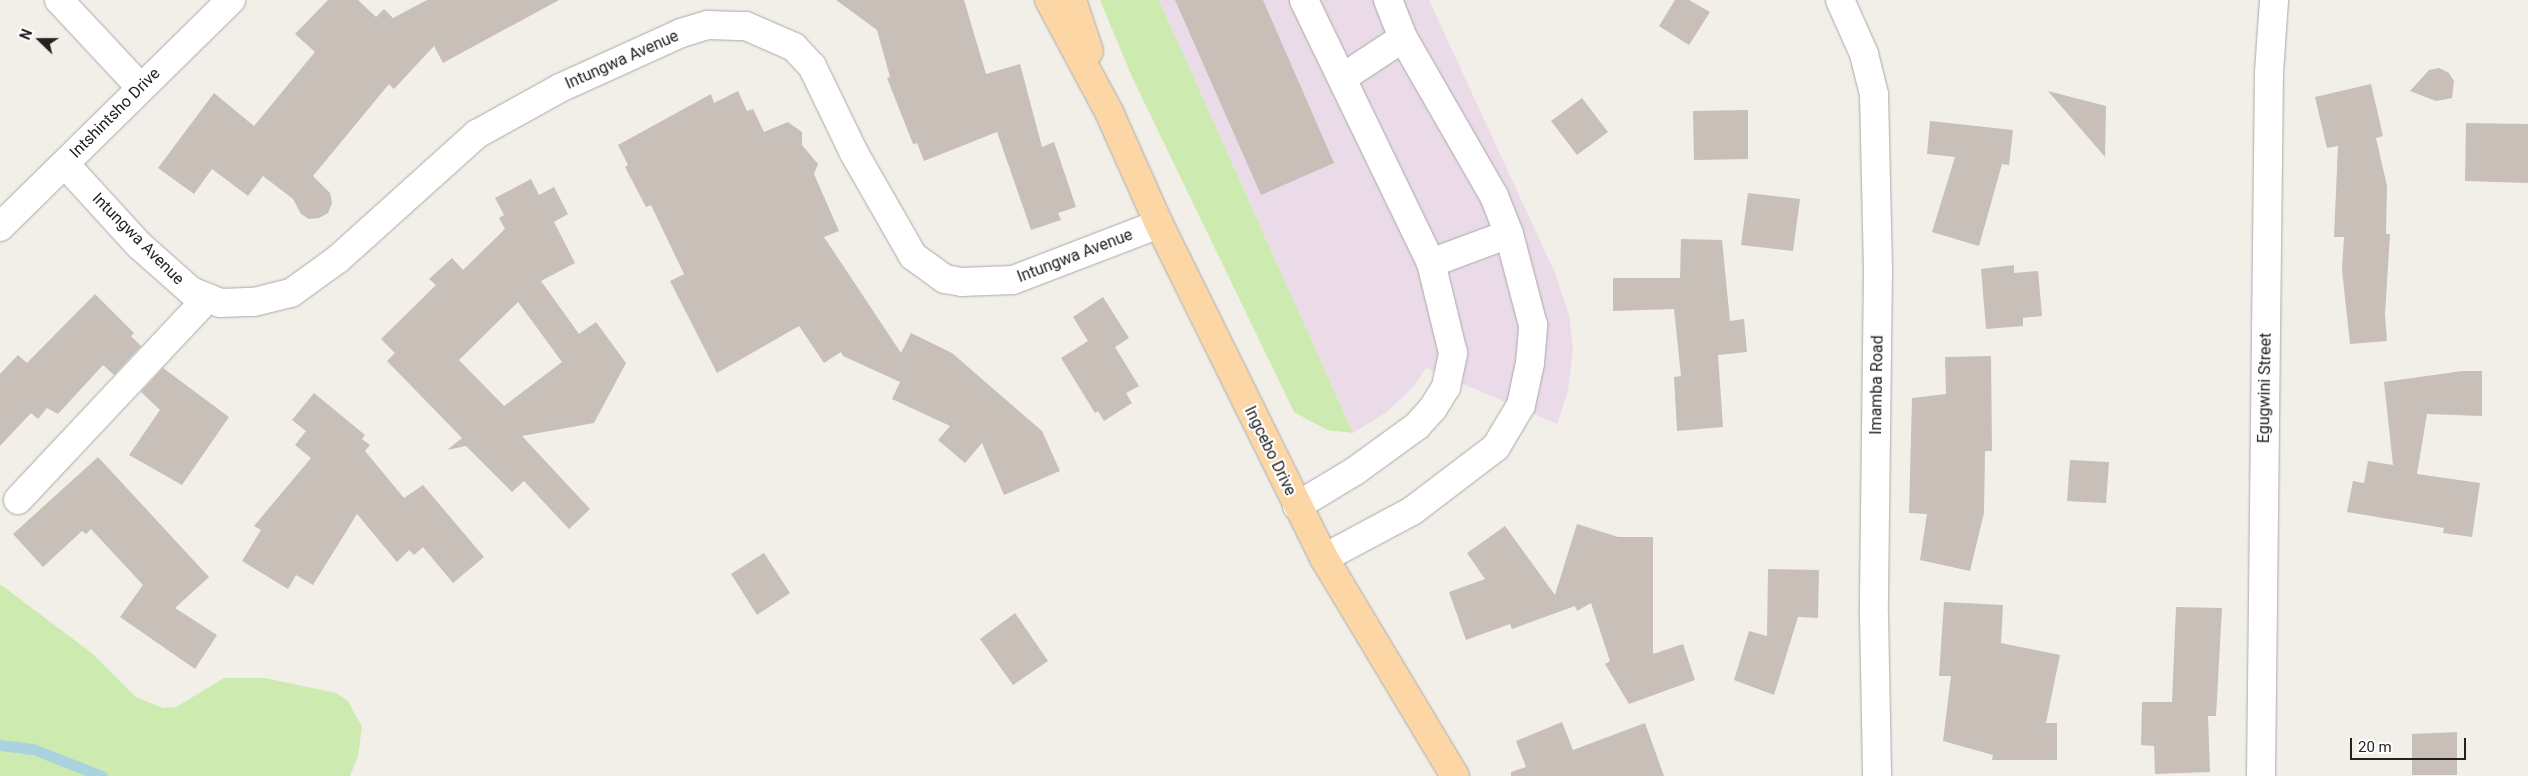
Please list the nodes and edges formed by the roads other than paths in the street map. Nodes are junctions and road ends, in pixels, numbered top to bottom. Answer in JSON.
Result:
{"nodes":[{"id":1,"x":59,"y":0,"type":"edge"},
{"id":2,"x":231,"y":0,"type":"edge"},
{"id":3,"x":1049,"y":0,"type":"edge"},
{"id":4,"x":1072,"y":0,"type":"edge"},
{"id":5,"x":1304,"y":0,"type":"edge"},
{"id":6,"x":1388,"y":0,"type":"edge"},
{"id":7,"x":1840,"y":0,"type":"edge"},
{"id":8,"x":2274,"y":0,"type":"edge"},
{"id":9,"x":1403,"y":38,"type":"junction"},
{"id":10,"x":1342,"y":78,"type":"junction"},
{"id":11,"x":141,"y":88,"type":"junction"},
{"id":12,"x":1110,"y":114,"type":"junction"},
{"id":13,"x":65,"y":164,"type":"junction"},
{"id":14,"x":1160,"y":224,"type":"junction"},
{"id":15,"x":0,"y":227,"type":"edge"},
{"id":16,"x":1508,"y":234,"type":"junction"},
{"id":17,"x":1431,"y":263,"type":"junction"},
{"id":18,"x":208,"y":298,"type":"junction"},
{"id":19,"x":18,"y":500,"type":"dead end"},
{"id":20,"x":1297,"y":506,"type":"junction"},
{"id":21,"x":1324,"y":558,"type":"junction"},
{"id":22,"x":1455,"y":776,"type":"edge"},
{"id":23,"x":1878,"y":776,"type":"edge"},
{"id":24,"x":2261,"y":776,"type":"edge"}],
"edges":[{"from":1,"to":11,"type":"street"},
{"from":2,"to":11,"type":"street","name":"Intshintsho Drive"},
{"from":3,"to":12,"type":"main road","name":"Ingcebo Drive"},
{"from":4,"to":12,"type":"main road","name":"Ingcebo Drive"},
{"from":5,"to":10,"type":"street"},
{"from":6,"to":9,"type":"street"},
{"from":7,"to":23,"type":"street","name":"Imamba Road"},
{"from":8,"to":24,"type":"street","name":"Egugwini Street"},
{"from":9,"to":10,"type":"street"},
{"from":9,"to":16,"type":"street"},
{"from":10,"to":17,"type":"street"},
{"from":11,"to":13,"type":"street","name":"Intshintsho Drive"},
{"from":12,"to":14,"type":"main road","name":"Ingcebo Drive"},
{"from":13,"to":15,"type":"street","name":"Intshintsho Drive"},
{"from":13,"to":18,"type":"street","name":"Intungwa Avenue"},
{"from":14,"to":18,"type":"street","name":"Intungwa Avenue"},
{"from":14,"to":20,"type":"main road","name":"Ingcebo Drive"},
{"from":16,"to":17,"type":"street"},
{"from":16,"to":21,"type":"street"},
{"from":17,"to":20,"type":"street"},
{"from":18,"to":19,"type":"street"},
{"from":20,"to":21,"type":"main road","name":"Ingcebo Drive"},
{"from":21,"to":22,"type":"main road","name":"Ingcebo Drive"}]}
